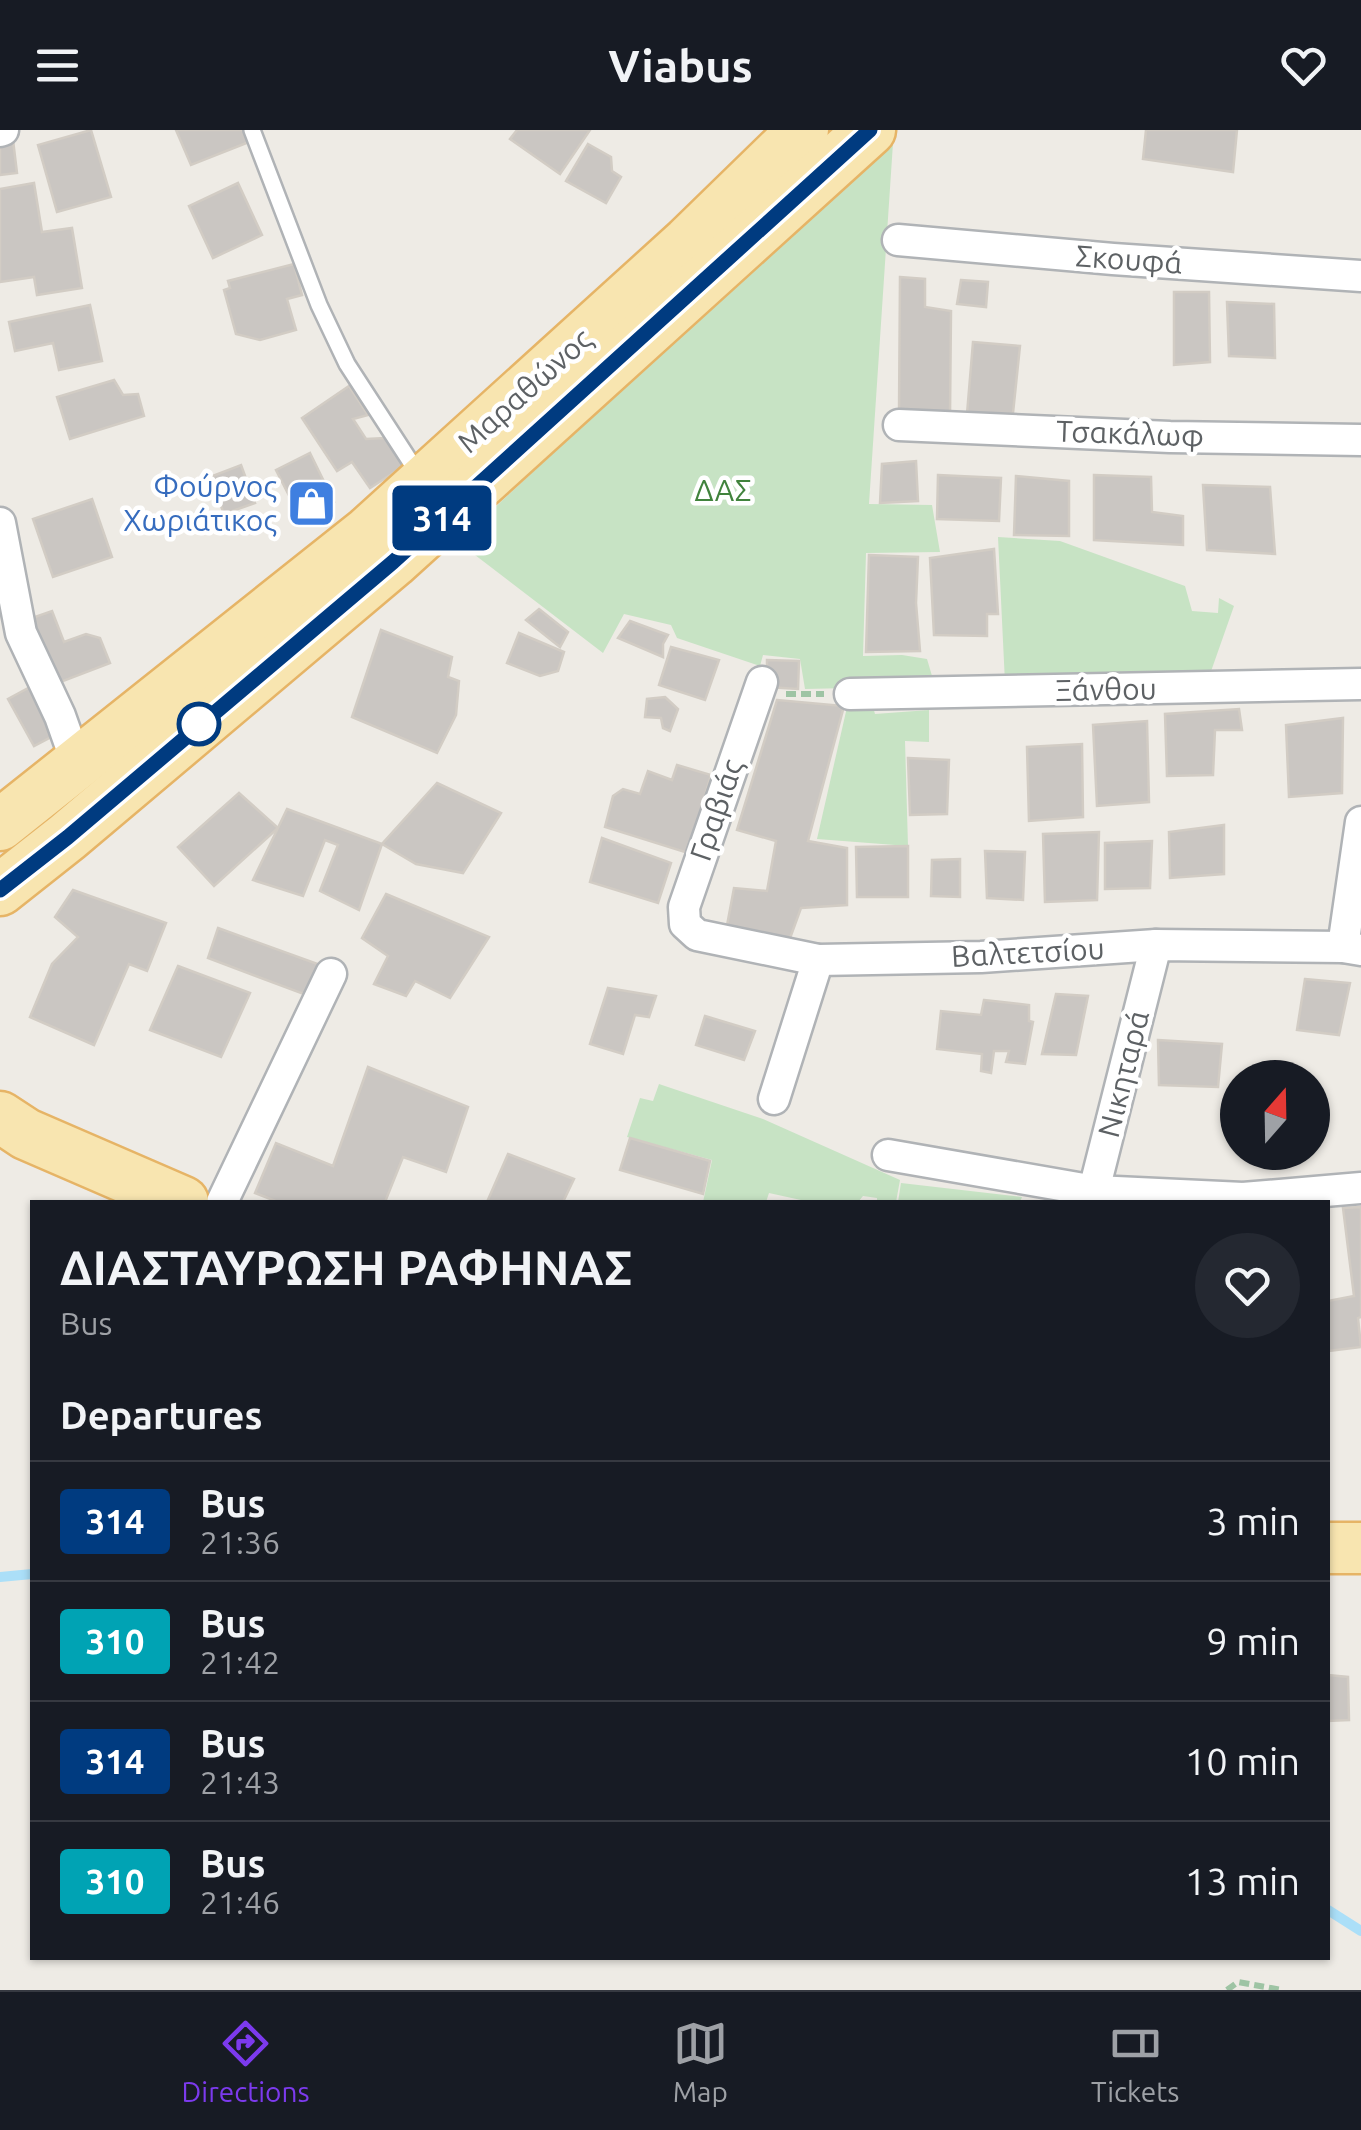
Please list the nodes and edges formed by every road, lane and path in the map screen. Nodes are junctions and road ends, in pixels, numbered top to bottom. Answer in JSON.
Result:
{"nodes":[{"id":1,"x":252,"y":130,"type":"edge"},
{"id":2,"x":803,"y":130,"type":"edge"},
{"id":3,"x":870,"y":130,"type":"edge"},
{"id":4,"x":898,"y":240,"type":"dead end"},
{"id":5,"x":1361,"y":276,"type":"edge"},
{"id":6,"x":900,"y":425,"type":"dead end"},
{"id":7,"x":1361,"y":440,"type":"edge"},
{"id":8,"x":424,"y":482,"type":"junction"},
{"id":9,"x":0,"y":523,"type":"edge"},
{"id":10,"x":1361,"y":684,"type":"edge"},
{"id":11,"x":760,"y":688,"type":"joint"},
{"id":12,"x":850,"y":694,"type":"joint"},
{"id":13,"x":77,"y":764,"type":"junction"},
{"id":14,"x":1361,"y":822,"type":"edge"},
{"id":15,"x":0,"y":825,"type":"edge"},
{"id":16,"x":0,"y":890,"type":"edge"},
{"id":17,"x":697,"y":935,"type":"joint"},
{"id":18,"x":1156,"y":945,"type":"junction"},
{"id":19,"x":1352,"y":948,"type":"edge"},
{"id":20,"x":818,"y":960,"type":"junction"},
{"id":21,"x":331,"y":974,"type":"dead end"},
{"id":22,"x":774,"y":1099,"type":"dead end"},
{"id":23,"x":9,"y":1127,"type":"edge"},
{"id":24,"x":888,"y":1156,"type":"dead end"},
{"id":25,"x":1361,"y":1188,"type":"edge"},
{"id":26,"x":1093,"y":1196,"type":"edge"},
{"id":27,"x":178,"y":1200,"type":"edge"},
{"id":28,"x":223,"y":1200,"type":"edge"},
{"id":29,"x":1330,"y":1548,"type":"edge"},
{"id":30,"x":1361,"y":1548,"type":"edge"},
{"id":31,"x":1227,"y":1990,"type":"edge"},
{"id":32,"x":1282,"y":1990,"type":"edge"}],
"edges":[{"from":1,"to":8,"type":"lane"},
{"from":2,"to":8,"type":"main road","name":"Μαραθώνος"},
{"from":3,"to":16,"type":"main road","name":"Μαραθώνος"},
{"from":4,"to":5,"type":"street","name":"Σκουφά"},
{"from":6,"to":7,"type":"street","name":"Τσακάλωφ"},
{"from":8,"to":13,"type":"main road","name":"Μαραθώνος"},
{"from":9,"to":13,"type":"street"},
{"from":10,"to":12,"type":"street","name":"Ξάνθου"},
{"from":11,"to":12,"type":"path"},
{"from":11,"to":17,"type":"street","name":"Γραβιάς"},
{"from":13,"to":15,"type":"main road","name":"Μαραθώνος"},
{"from":14,"to":19,"type":"street"},
{"from":17,"to":20,"type":"street","name":"Βαλτετσίου"},
{"from":18,"to":19,"type":"street","name":"Βαλτετσίου"},
{"from":18,"to":20,"type":"street","name":"Βαλτετσίου"},
{"from":18,"to":26,"type":"street","name":"Νικηταρά"},
{"from":20,"to":22,"type":"street"},
{"from":21,"to":28,"type":"street"},
{"from":23,"to":27,"type":"main road"},
{"from":24,"to":26,"type":"street"},
{"from":25,"to":26,"type":"street"},
{"from":29,"to":30,"type":"main road"},
{"from":31,"to":32,"type":"path"}]}
